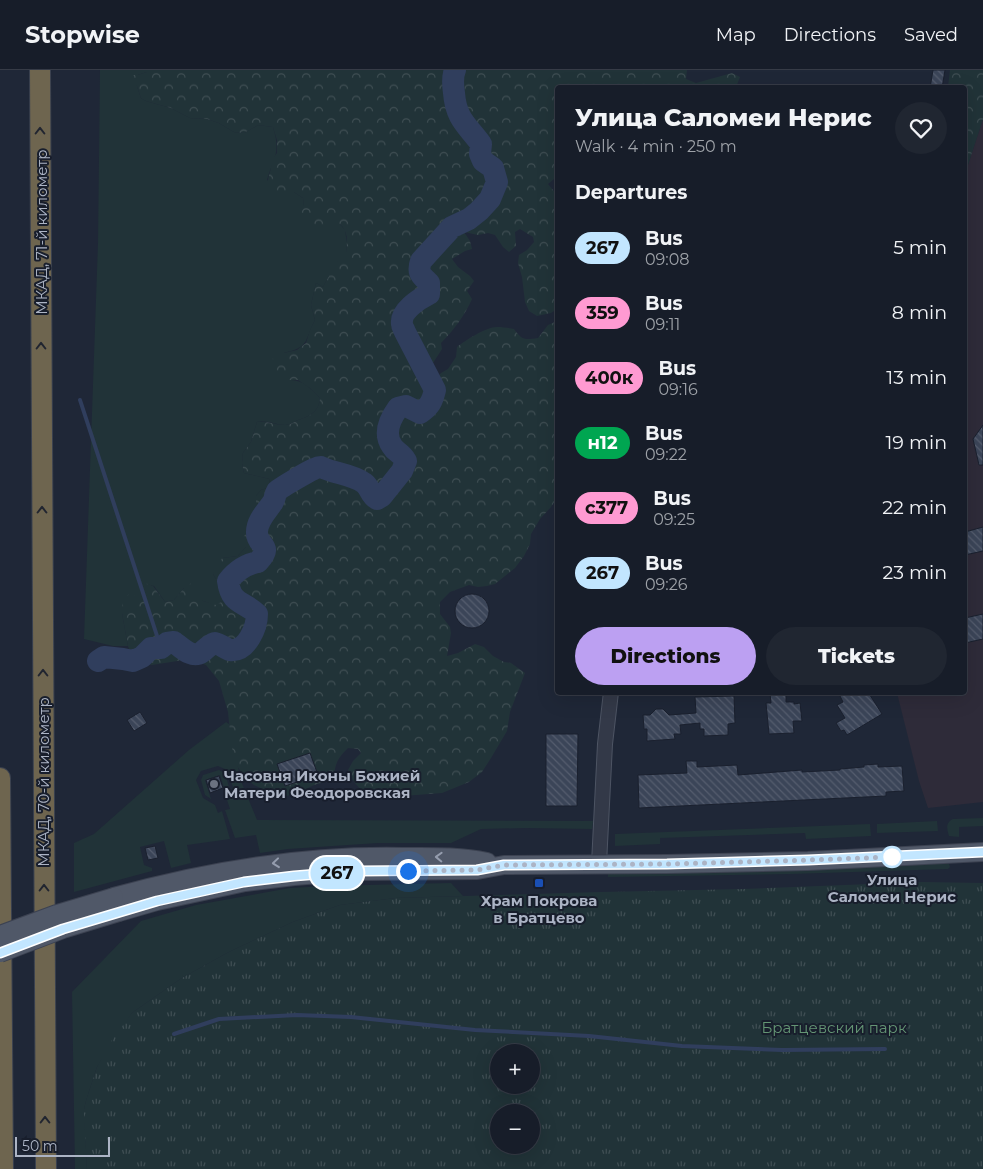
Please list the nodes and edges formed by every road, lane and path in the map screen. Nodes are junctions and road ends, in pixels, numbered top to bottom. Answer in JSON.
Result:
{"nodes":[{"id":1,"x":40,"y":70,"type":"edge"},
{"id":2,"x":41,"y":395,"type":"joint"},
{"id":3,"x":611,"y":695,"type":"edge"},
{"id":4,"x":0,"y":778,"type":"edge"},
{"id":5,"x":983,"y":852,"type":"edge"},
{"id":6,"x":599,"y":864,"type":"junction"},
{"id":7,"x":116,"y":904,"type":"junction"},
{"id":8,"x":0,"y":935,"type":"edge"},
{"id":9,"x":0,"y":953,"type":"edge"},
{"id":10,"x":2,"y":1169,"type":"edge"},
{"id":11,"x":46,"y":1169,"type":"edge"}],
"edges":[{"from":2,"to":1,"type":"highway","name":"МКАД, 71-й километр","one_way":true},
{"from":11,"to":2,"type":"highway","name":"МКАД, 70-й километр","one_way":true},
{"from":3,"to":6,"type":"street"},
{"from":4,"to":10,"type":"highway"},
{"from":5,"to":6,"type":"main road"},
{"from":6,"to":7,"type":"main road"},
{"from":7,"to":8,"type":"main road","bridge":true},
{"from":7,"to":9,"type":"main road","bridge":true}]}
